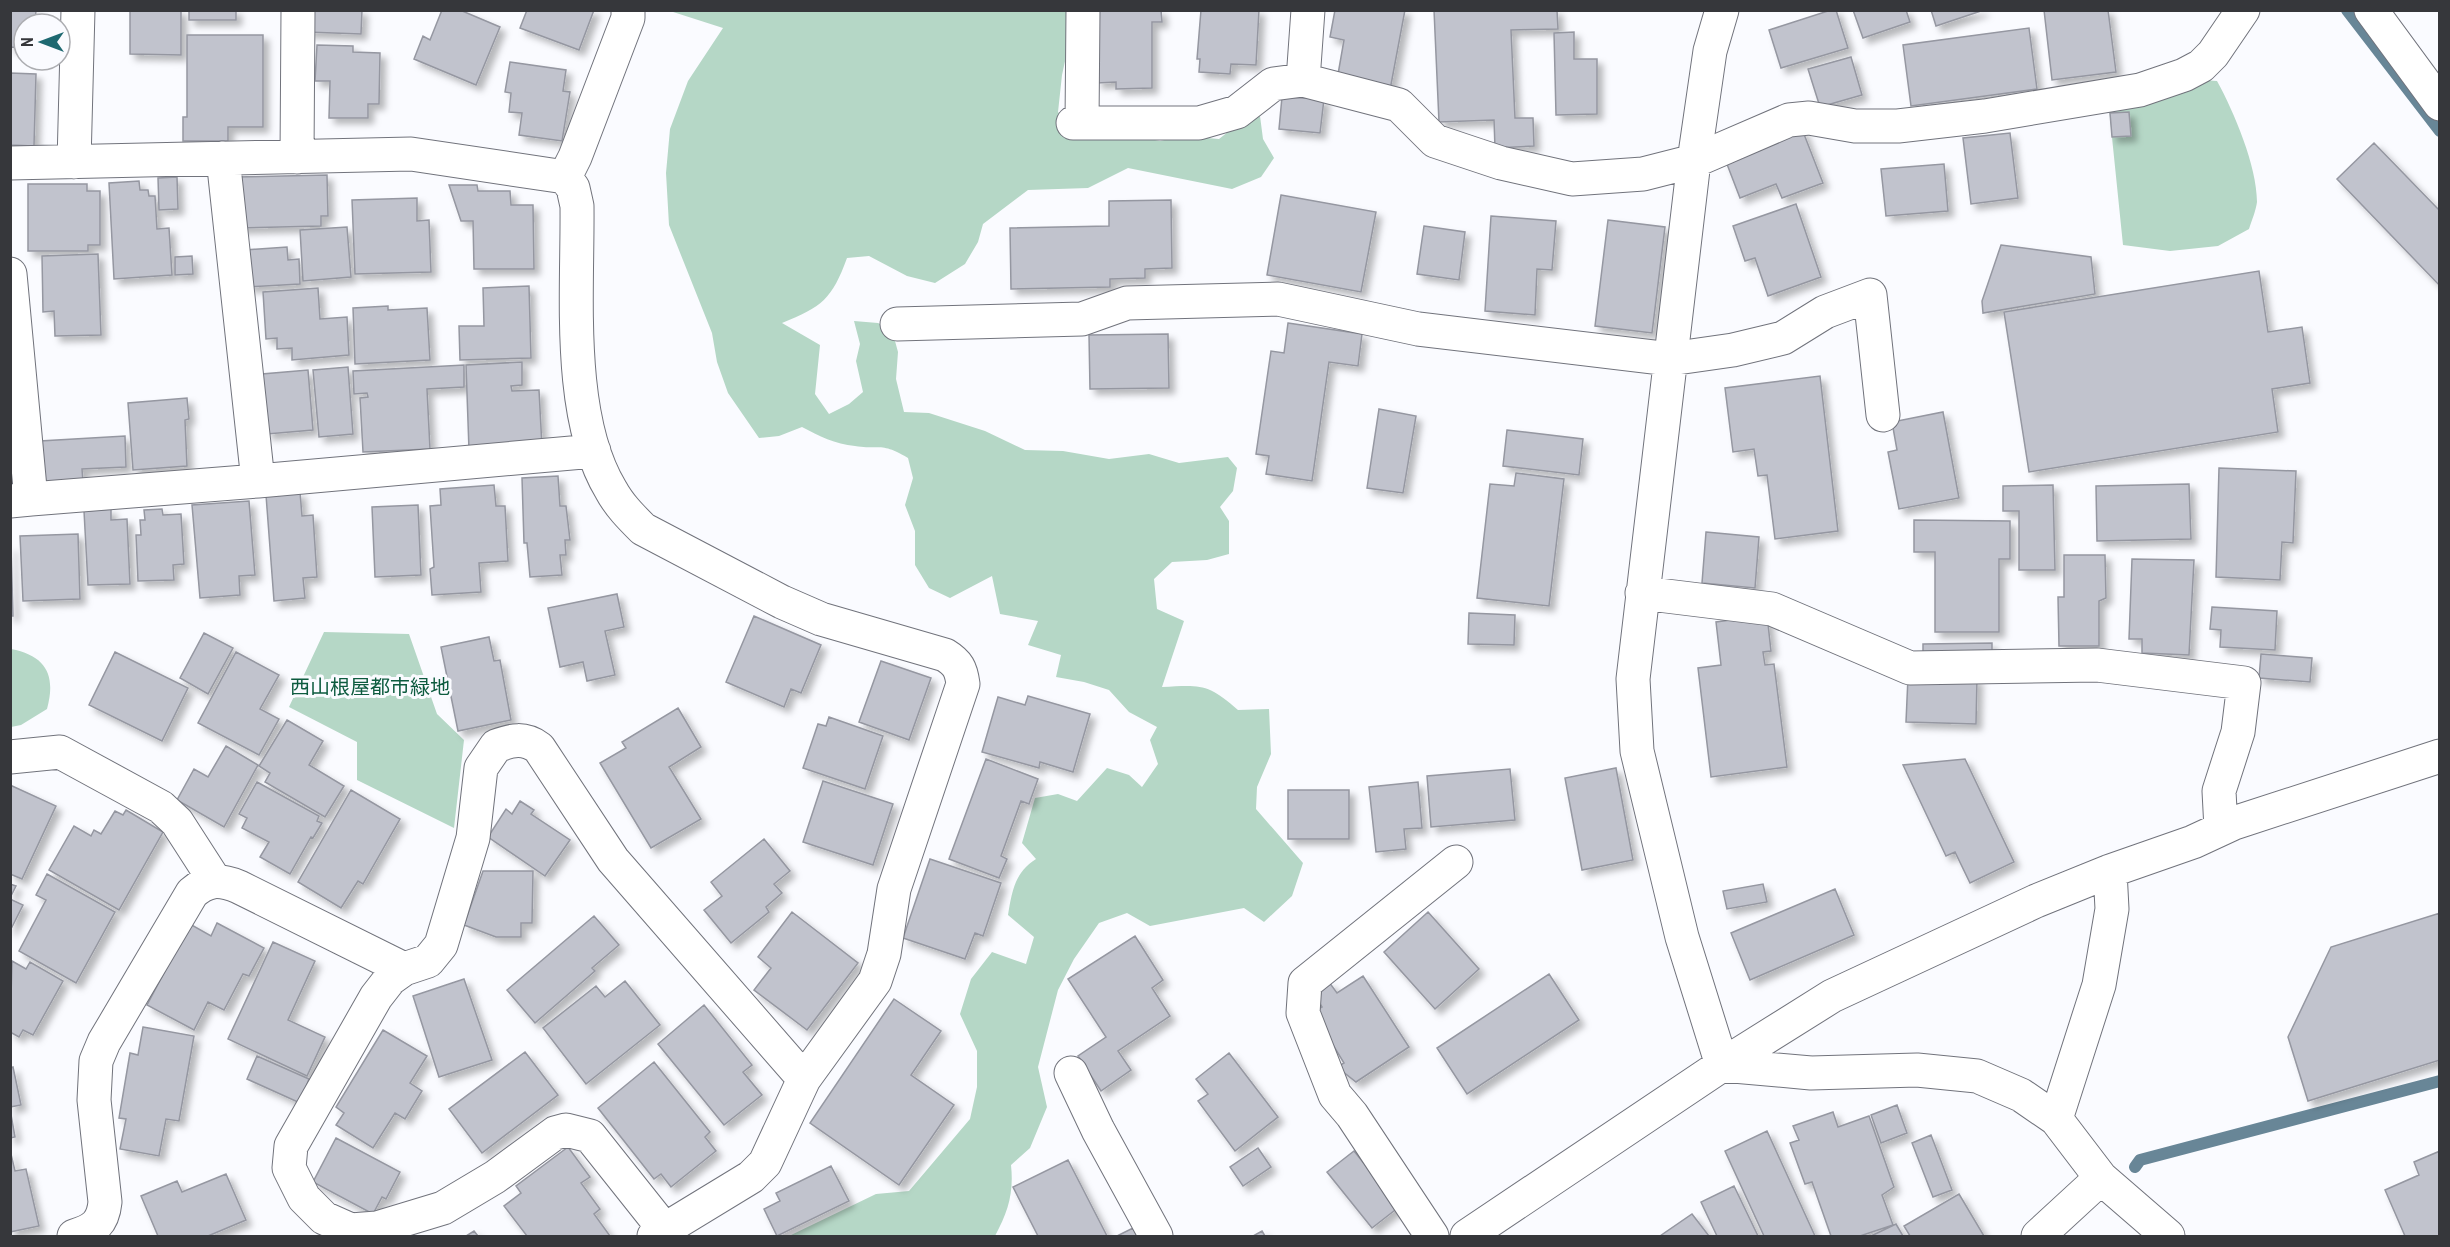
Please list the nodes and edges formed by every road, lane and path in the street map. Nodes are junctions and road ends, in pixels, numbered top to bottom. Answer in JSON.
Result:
{"nodes":[{"id":1,"x":78,"y":10,"type":"edge"},
{"id":2,"x":298,"y":10,"type":"edge"},
{"id":3,"x":628,"y":10,"type":"edge"},
{"id":4,"x":1083,"y":10,"type":"edge"},
{"id":5,"x":1308,"y":10,"type":"edge"},
{"id":6,"x":1722,"y":10,"type":"edge"},
{"id":7,"x":2242,"y":10,"type":"edge"},
{"id":8,"x":2371,"y":10,"type":"edge"},
{"id":9,"x":1303,"y":80,"type":"junction"},
{"id":10,"x":2439,"y":104,"type":"edge"},
{"id":11,"x":297,"y":157,"type":"junction"},
{"id":12,"x":222,"y":158,"type":"junction"},
{"id":13,"x":1694,"y":161,"type":"junction"},
{"id":14,"x":74,"y":162,"type":"junction"},
{"id":15,"x":10,"y":163,"type":"edge"},
{"id":16,"x":565,"y":177,"type":"junction"},
{"id":17,"x":10,"y":274,"type":"edge"},
{"id":18,"x":897,"y":324,"type":"dead end"},
{"id":19,"x":1670,"y":359,"type":"junction"},
{"id":20,"x":1883,"y":415,"type":"dead end"},
{"id":21,"x":594,"y":451,"type":"junction"},
{"id":22,"x":258,"y":481,"type":"junction"},
{"id":23,"x":21,"y":500,"type":"edge"},
{"id":24,"x":1642,"y":593,"type":"junction"},
{"id":25,"x":2439,"y":756,"type":"edge"},
{"id":26,"x":10,"y":757,"type":"edge"},
{"id":27,"x":2221,"y":829,"type":"junction"},
{"id":28,"x":1456,"y":862,"type":"dead end"},
{"id":29,"x":2110,"y":871,"type":"junction"},
{"id":30,"x":215,"y":880,"type":"junction"},
{"id":31,"x":404,"y":969,"type":"junction"},
{"id":32,"x":1722,"y":1065,"type":"junction"},
{"id":33,"x":1071,"y":1073,"type":"dead end"},
{"id":34,"x":804,"y":1079,"type":"junction"},
{"id":35,"x":2056,"y":1119,"type":"junction"},
{"id":36,"x":2101,"y":1178,"type":"junction"},
{"id":37,"x":659,"y":1233,"type":"edge"},
{"id":38,"x":75,"y":1236,"type":"edge"},
{"id":39,"x":1156,"y":1236,"type":"edge"},
{"id":40,"x":1432,"y":1236,"type":"edge"},
{"id":41,"x":1467,"y":1236,"type":"edge"},
{"id":42,"x":2038,"y":1236,"type":"edge"},
{"id":43,"x":2168,"y":1236,"type":"edge"}],
"edges":[{"from":1,"to":14,"type":"street"},
{"from":2,"to":11,"type":"street"},
{"from":3,"to":16,"type":"street"},
{"from":4,"to":9,"type":"street"},
{"from":5,"to":9,"type":"street"},
{"from":6,"to":13,"type":"street"},
{"from":7,"to":13,"type":"street"},
{"from":8,"to":10,"type":"street"},
{"from":9,"to":13,"type":"street"},
{"from":11,"to":12,"type":"street"},
{"from":11,"to":16,"type":"street"},
{"from":12,"to":14,"type":"street"},
{"from":12,"to":22,"type":"street"},
{"from":13,"to":19,"type":"street"},
{"from":14,"to":15,"type":"street"},
{"from":16,"to":21,"type":"street"},
{"from":17,"to":23,"type":"street"},
{"from":18,"to":19,"type":"street"},
{"from":19,"to":20,"type":"street"},
{"from":19,"to":24,"type":"street"},
{"from":21,"to":22,"type":"street"},
{"from":21,"to":34,"type":"street"},
{"from":22,"to":23,"type":"street"},
{"from":24,"to":27,"type":"street"},
{"from":24,"to":32,"type":"street"},
{"from":25,"to":27,"type":"street"},
{"from":26,"to":30,"type":"street"},
{"from":27,"to":29,"type":"street"},
{"from":28,"to":40,"type":"street"},
{"from":29,"to":32,"type":"street"},
{"from":29,"to":35,"type":"street"},
{"from":30,"to":31,"type":"street"},
{"from":30,"to":38,"type":"street"},
{"from":31,"to":34,"type":"street"},
{"from":31,"to":37,"type":"street"},
{"from":32,"to":35,"type":"street"},
{"from":32,"to":41,"type":"street"},
{"from":33,"to":39,"type":"street"},
{"from":34,"to":37,"type":"street"},
{"from":35,"to":36,"type":"street"},
{"from":36,"to":42,"type":"street"},
{"from":36,"to":43,"type":"street"}]}
